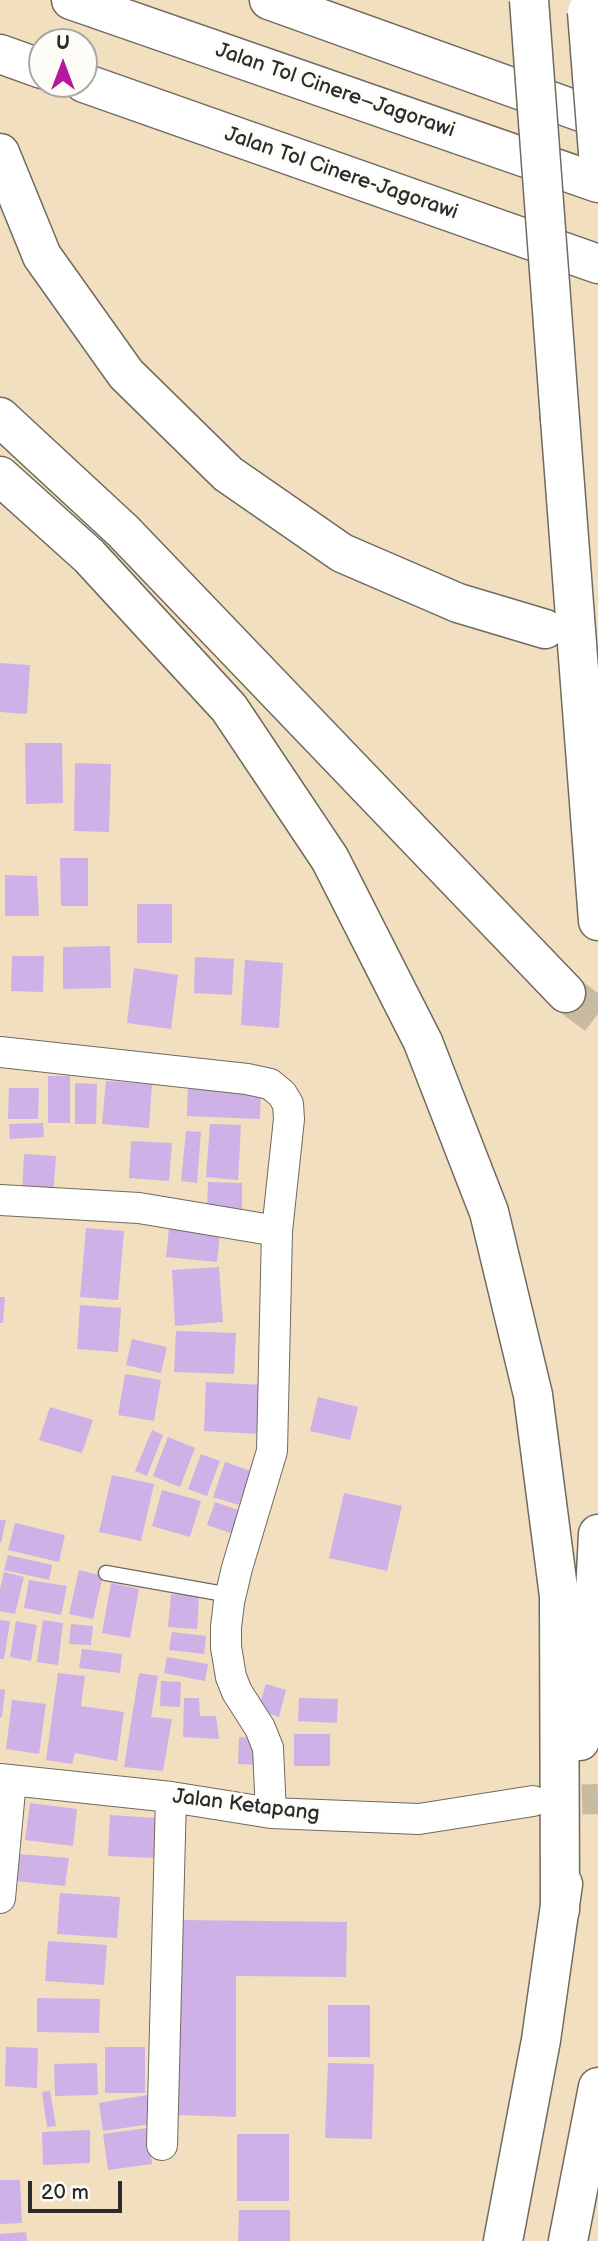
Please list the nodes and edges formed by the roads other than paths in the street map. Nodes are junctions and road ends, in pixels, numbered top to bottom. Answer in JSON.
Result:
{"nodes":[{"id":1,"x":71,"y":0,"type":"edge"},
{"id":2,"x":269,"y":0,"type":"edge"},
{"id":3,"x":528,"y":0,"type":"edge"},
{"id":4,"x":587,"y":6,"type":"edge"},
{"id":5,"x":0,"y":54,"type":"edge"},
{"id":6,"x":28,"y":64,"type":"edge"},
{"id":7,"x":98,"y":88,"type":"edge"},
{"id":8,"x":598,"y":118,"type":"edge"},
{"id":9,"x":0,"y":153,"type":"edge"},
{"id":10,"x":598,"y":153,"type":"edge"},
{"id":11,"x":598,"y":183,"type":"edge"},
{"id":12,"x":598,"y":264,"type":"edge"},
{"id":13,"x":0,"y":417,"type":"edge"},
{"id":14,"x":0,"y":476,"type":"edge"},
{"id":15,"x":545,"y":629,"type":"dead end"},
{"id":16,"x":598,"y":922,"type":"edge"},
{"id":17,"x":566,"y":993,"type":"tunnel mouth"},
{"id":18,"x":0,"y":1052,"type":"edge"},
{"id":19,"x":0,"y":1200,"type":"edge"},
{"id":20,"x":277,"y":1231,"type":"junction"},
{"id":21,"x":598,"y":1534,"type":"edge"},
{"id":22,"x":106,"y":1573,"type":"dead end"},
{"id":23,"x":230,"y":1595,"type":"junction"},
{"id":24,"x":5,"y":1780,"type":"edge"},
{"id":25,"x":171,"y":1797,"type":"junction"},
{"id":26,"x":533,"y":1801,"type":"tunnel mouth"},
{"id":27,"x":271,"y":1813,"type":"junction"},
{"id":28,"x":0,"y":1898,"type":"edge"},
{"id":29,"x":560,"y":1910,"type":"junction"},
{"id":30,"x":598,"y":2087,"type":"edge"},
{"id":31,"x":162,"y":2145,"type":"dead end"},
{"id":32,"x":503,"y":2241,"type":"edge"},
{"id":33,"x":568,"y":2241,"type":"edge"}],
"edges":[{"from":1,"to":11,"type":"highway","name":"Jalan Tol Cinere–Jagorawi"},
{"from":2,"to":8,"type":"highway"},
{"from":3,"to":16,"type":"highway","bridge":true},
{"from":4,"to":10,"type":"highway","bridge":true},
{"from":5,"to":6,"type":"highway"},
{"from":7,"to":12,"type":"highway","name":"Jalan Tol Cinere-Jagorawi"},
{"from":9,"to":15,"type":"highway"},
{"from":13,"to":17,"type":"highway"},
{"from":14,"to":29,"type":"highway"},
{"from":18,"to":20,"type":"street"},
{"from":19,"to":20,"type":"street"},
{"from":20,"to":23,"type":"street"},
{"from":21,"to":29,"type":"highway"},
{"from":22,"to":23,"type":"lane"},
{"from":23,"to":27,"type":"street"},
{"from":24,"to":25,"type":"street","name":"Jalan Ketapang"},
{"from":24,"to":28,"type":"street"},
{"from":25,"to":27,"type":"street","name":"Jalan Ketapang"},
{"from":25,"to":31,"type":"street"},
{"from":26,"to":27,"type":"street","name":"Jalan Ketapang"},
{"from":29,"to":32,"type":"highway"},
{"from":30,"to":33,"type":"highway"}]}
